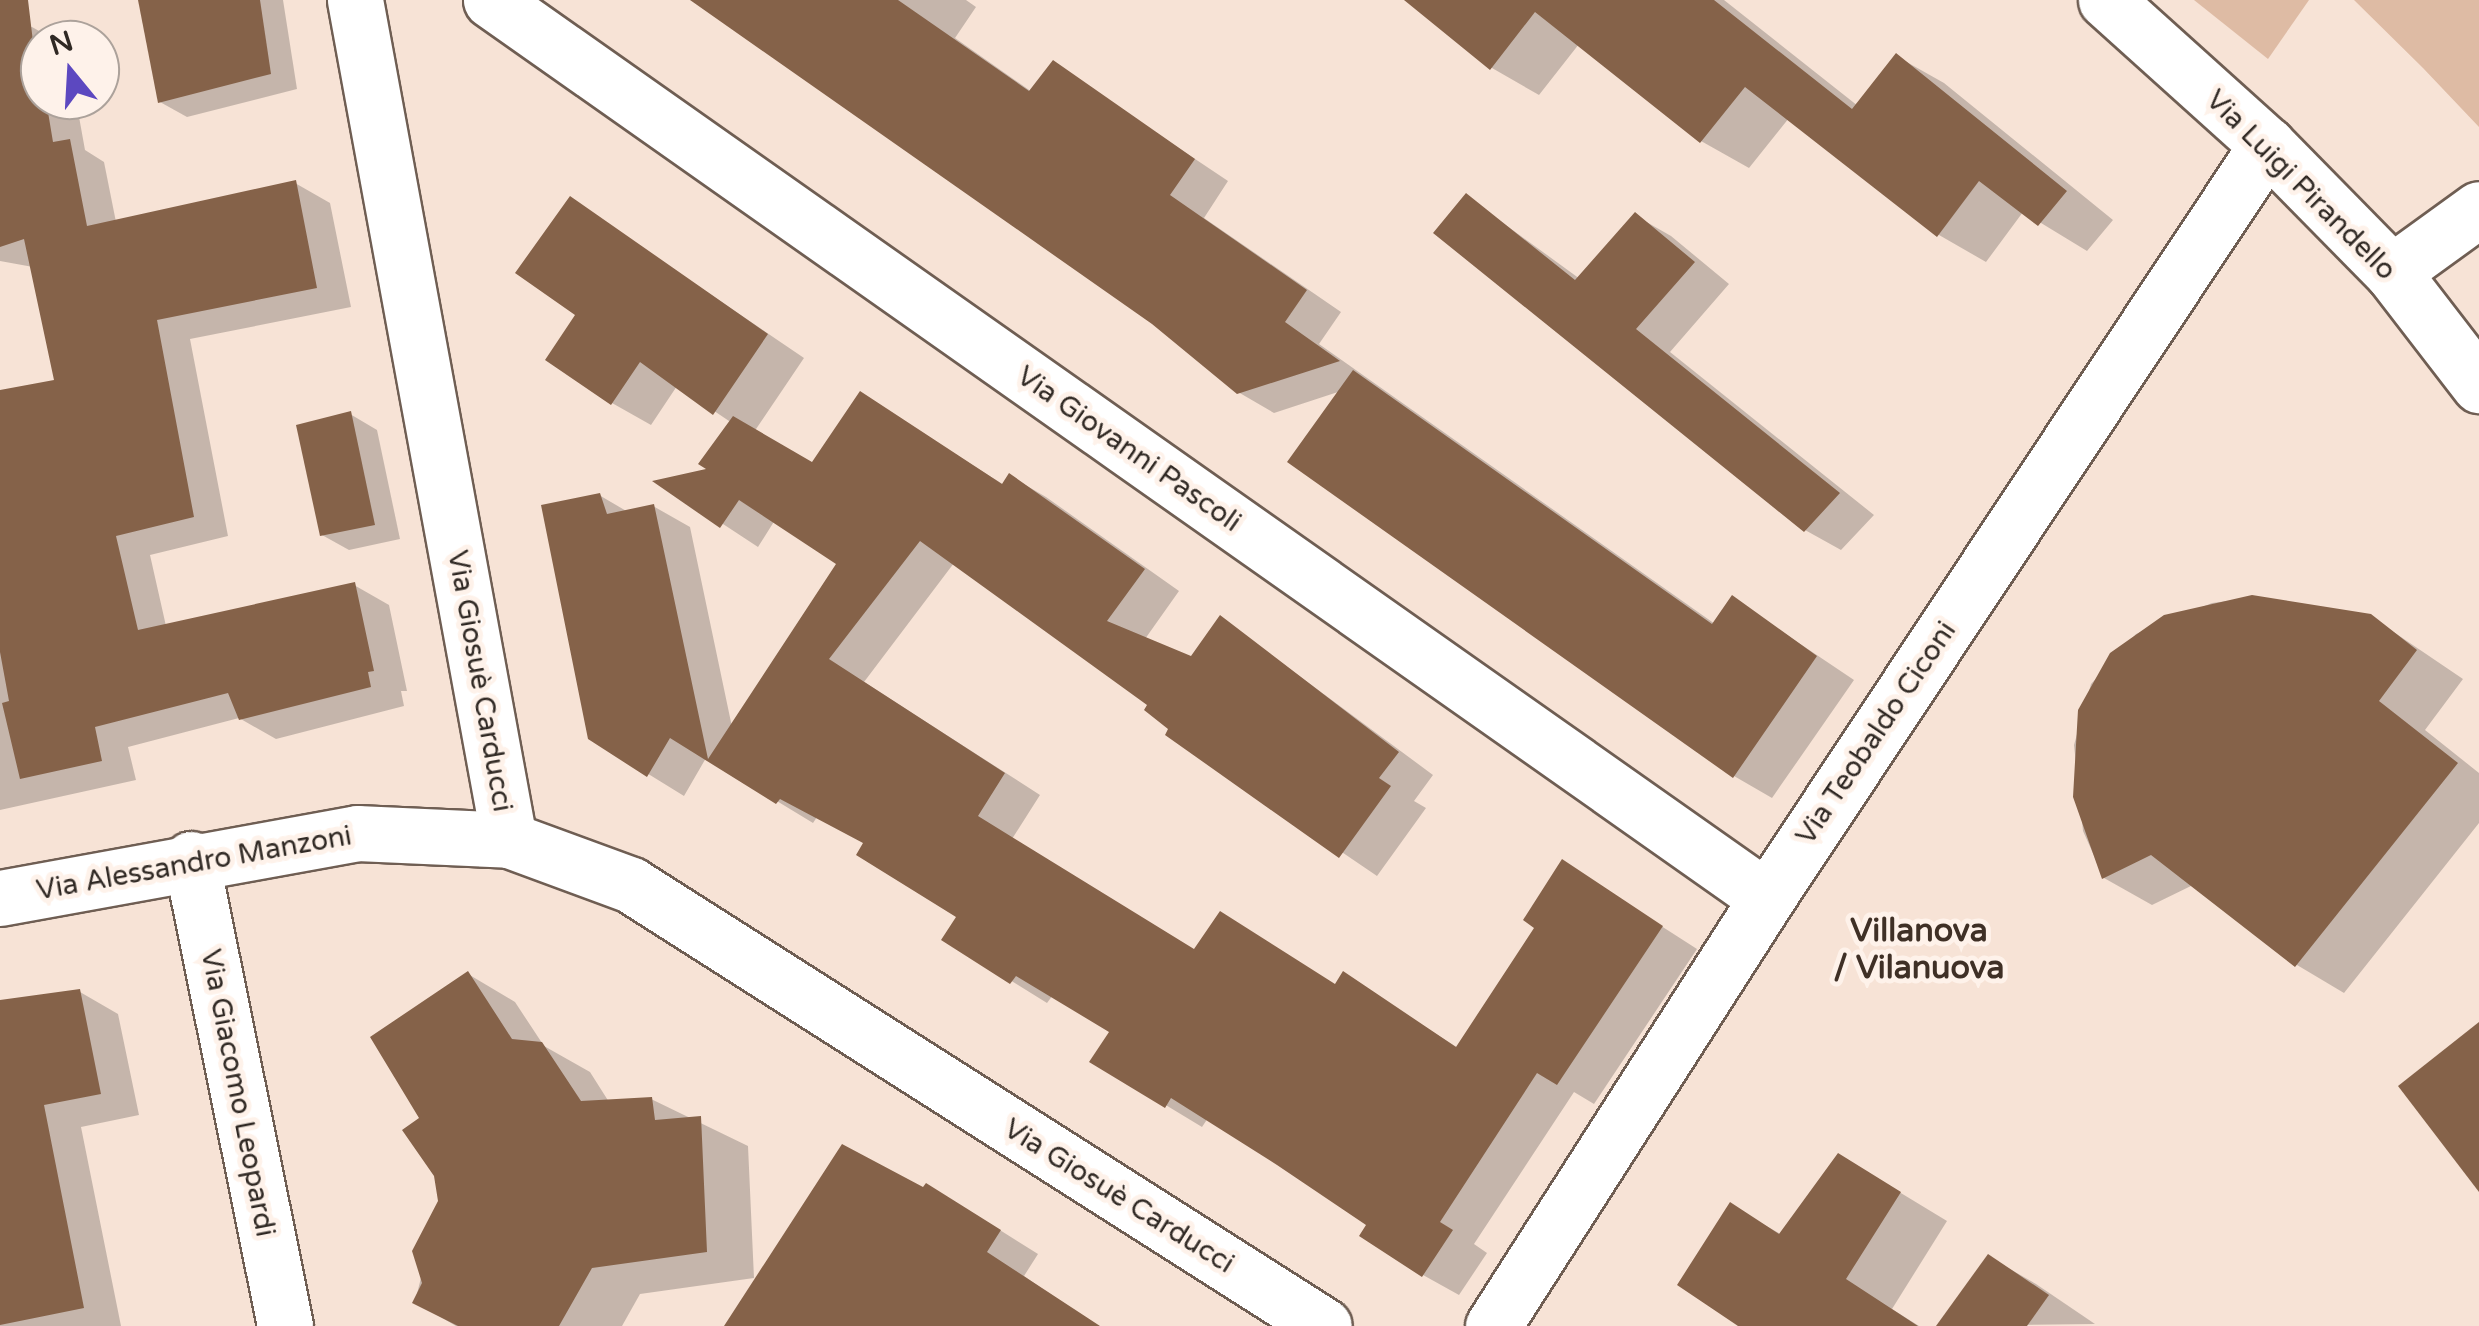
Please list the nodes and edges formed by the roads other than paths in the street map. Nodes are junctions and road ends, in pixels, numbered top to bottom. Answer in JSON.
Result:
{"nodes":[{"id":1,"x":355,"y":0,"type":"edge"},
{"id":2,"x":492,"y":0,"type":"edge"},
{"id":3,"x":2106,"y":0,"type":"edge"},
{"id":4,"x":2267,"y":144,"type":"junction"},
{"id":5,"x":2479,"y":209,"type":"edge"},
{"id":6,"x":2392,"y":272,"type":"junction"},
{"id":7,"x":2479,"y":386,"type":"edge"},
{"id":8,"x":508,"y":840,"type":"junction"},
{"id":9,"x":191,"y":859,"type":"junction"},
{"id":10,"x":0,"y":898,"type":"edge"},
{"id":11,"x":1766,"y":898,"type":"junction"},
{"id":12,"x":285,"y":1326,"type":"edge"},
{"id":13,"x":1324,"y":1326,"type":"edge"},
{"id":14,"x":1493,"y":1326,"type":"edge"}],
"edges":[{"from":1,"to":8,"type":"street","name":"Via Giosuè Carducci"},
{"from":2,"to":11,"type":"street","name":"Via Giovanni Pascoli"},
{"from":3,"to":4,"type":"street","name":"Via Luigi Pirandello"},
{"from":4,"to":6,"type":"street","name":"Via Luigi Pirandello"},
{"from":4,"to":11,"type":"street","name":"Via Teobaldo Ciconi"},
{"from":5,"to":6,"type":"street"},
{"from":6,"to":7,"type":"street","name":"Via Luigi Pirandello"},
{"from":8,"to":9,"type":"street","name":"Via Alessandro Manzoni"},
{"from":8,"to":13,"type":"street","name":"Via Giosuè Carducci"},
{"from":9,"to":10,"type":"street","name":"Via Alessandro Manzoni"},
{"from":9,"to":12,"type":"street","name":"Via Giacomo Leopardi"},
{"from":11,"to":14,"type":"street","name":"Via Teobaldo Ciconi"}]}
